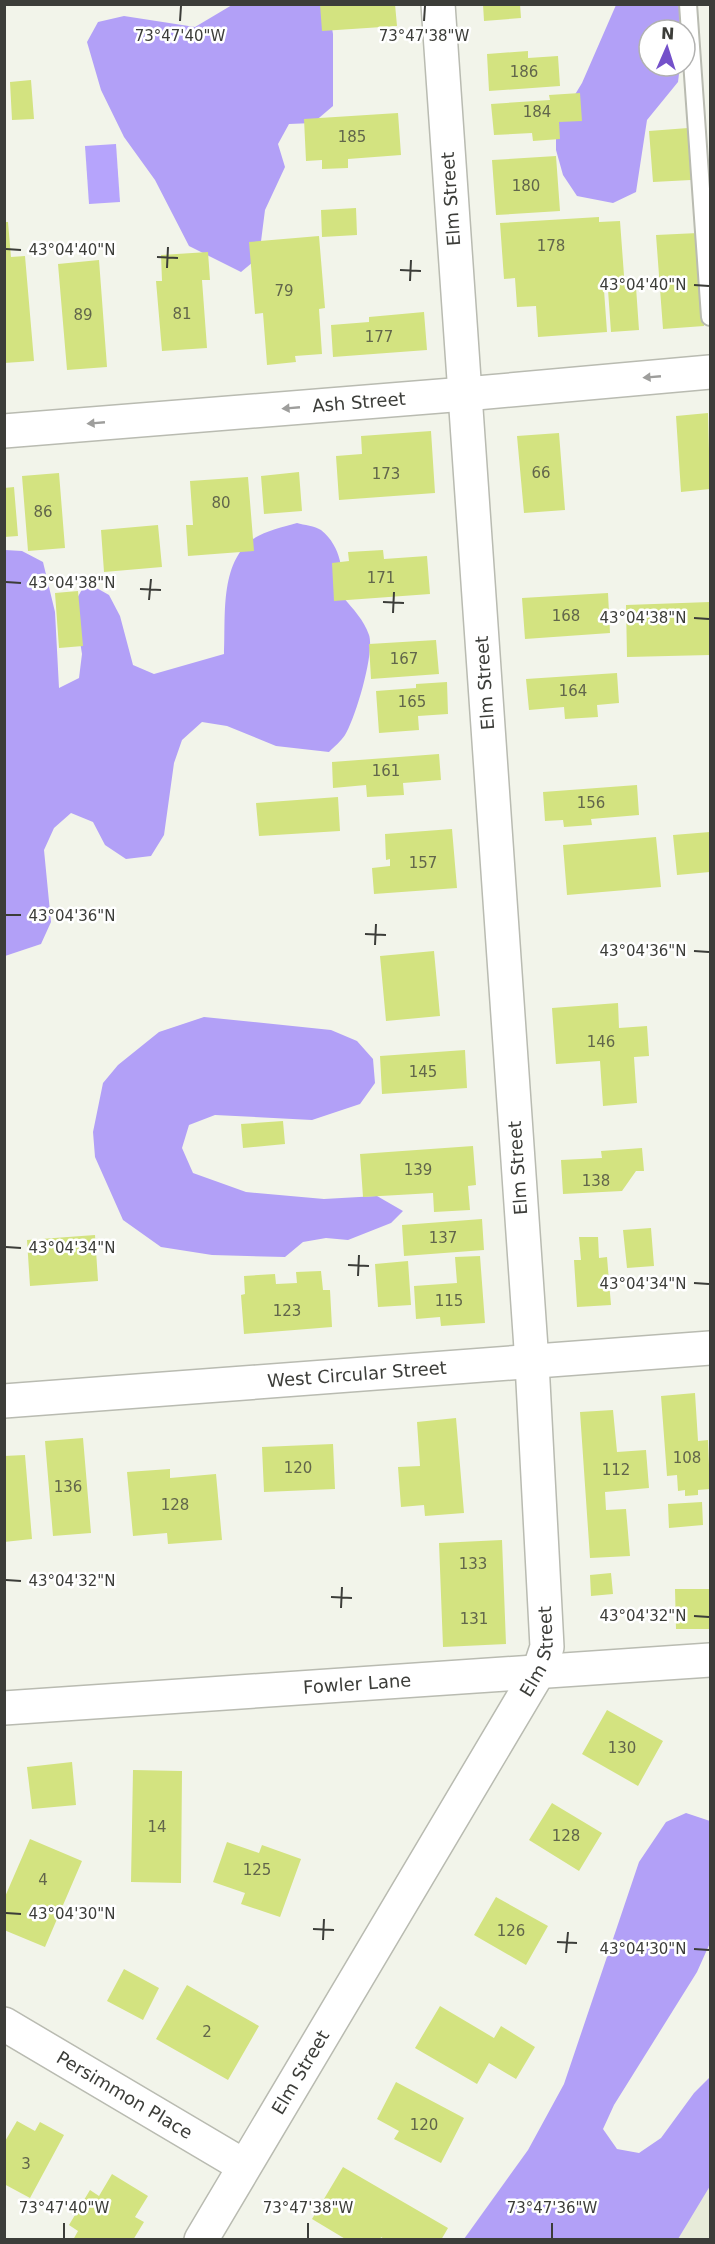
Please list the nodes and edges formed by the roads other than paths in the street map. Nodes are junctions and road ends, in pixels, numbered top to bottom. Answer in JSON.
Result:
{"nodes":[{"id":1,"x":438,"y":4,"type":"edge"},
{"id":2,"x":688,"y":4,"type":"edge"},
{"id":3,"x":711,"y":317,"type":"edge"},
{"id":4,"x":711,"y":372,"type":"edge"},
{"id":5,"x":465,"y":394,"type":"junction"},
{"id":6,"x":4,"y":431,"type":"edge"},
{"id":7,"x":711,"y":1348,"type":"edge"},
{"id":8,"x":532,"y":1363,"type":"junction"},
{"id":9,"x":4,"y":1401,"type":"edge"},
{"id":10,"x":711,"y":1660,"type":"edge"},
{"id":11,"x":539,"y":1671,"type":"junction"},
{"id":12,"x":4,"y":1708,"type":"edge"},
{"id":13,"x":4,"y":2024,"type":"edge"},
{"id":14,"x":244,"y":2166,"type":"junction"},
{"id":15,"x":201,"y":2240,"type":"edge"}],
"edges":[{"from":1,"to":5,"type":"street","name":"Elm Street"},
{"from":2,"to":3,"type":"lane"},
{"from":4,"to":5,"type":"street","name":"Ash Street","one_way":true},
{"from":5,"to":6,"type":"street","name":"Ash Street","one_way":true},
{"from":5,"to":8,"type":"street","name":"Elm Street"},
{"from":7,"to":8,"type":"street","name":"West Circular Street"},
{"from":8,"to":9,"type":"street","name":"West Circular Street"},
{"from":8,"to":11,"type":"street","name":"Elm Street"},
{"from":10,"to":11,"type":"street","name":"Fowler Lane"},
{"from":11,"to":12,"type":"street","name":"Fowler Lane"},
{"from":11,"to":14,"type":"street","name":"Elm Street"},
{"from":13,"to":14,"type":"street","name":"Persimmon Place"},
{"from":14,"to":15,"type":"street","name":"Elm Street"}]}
